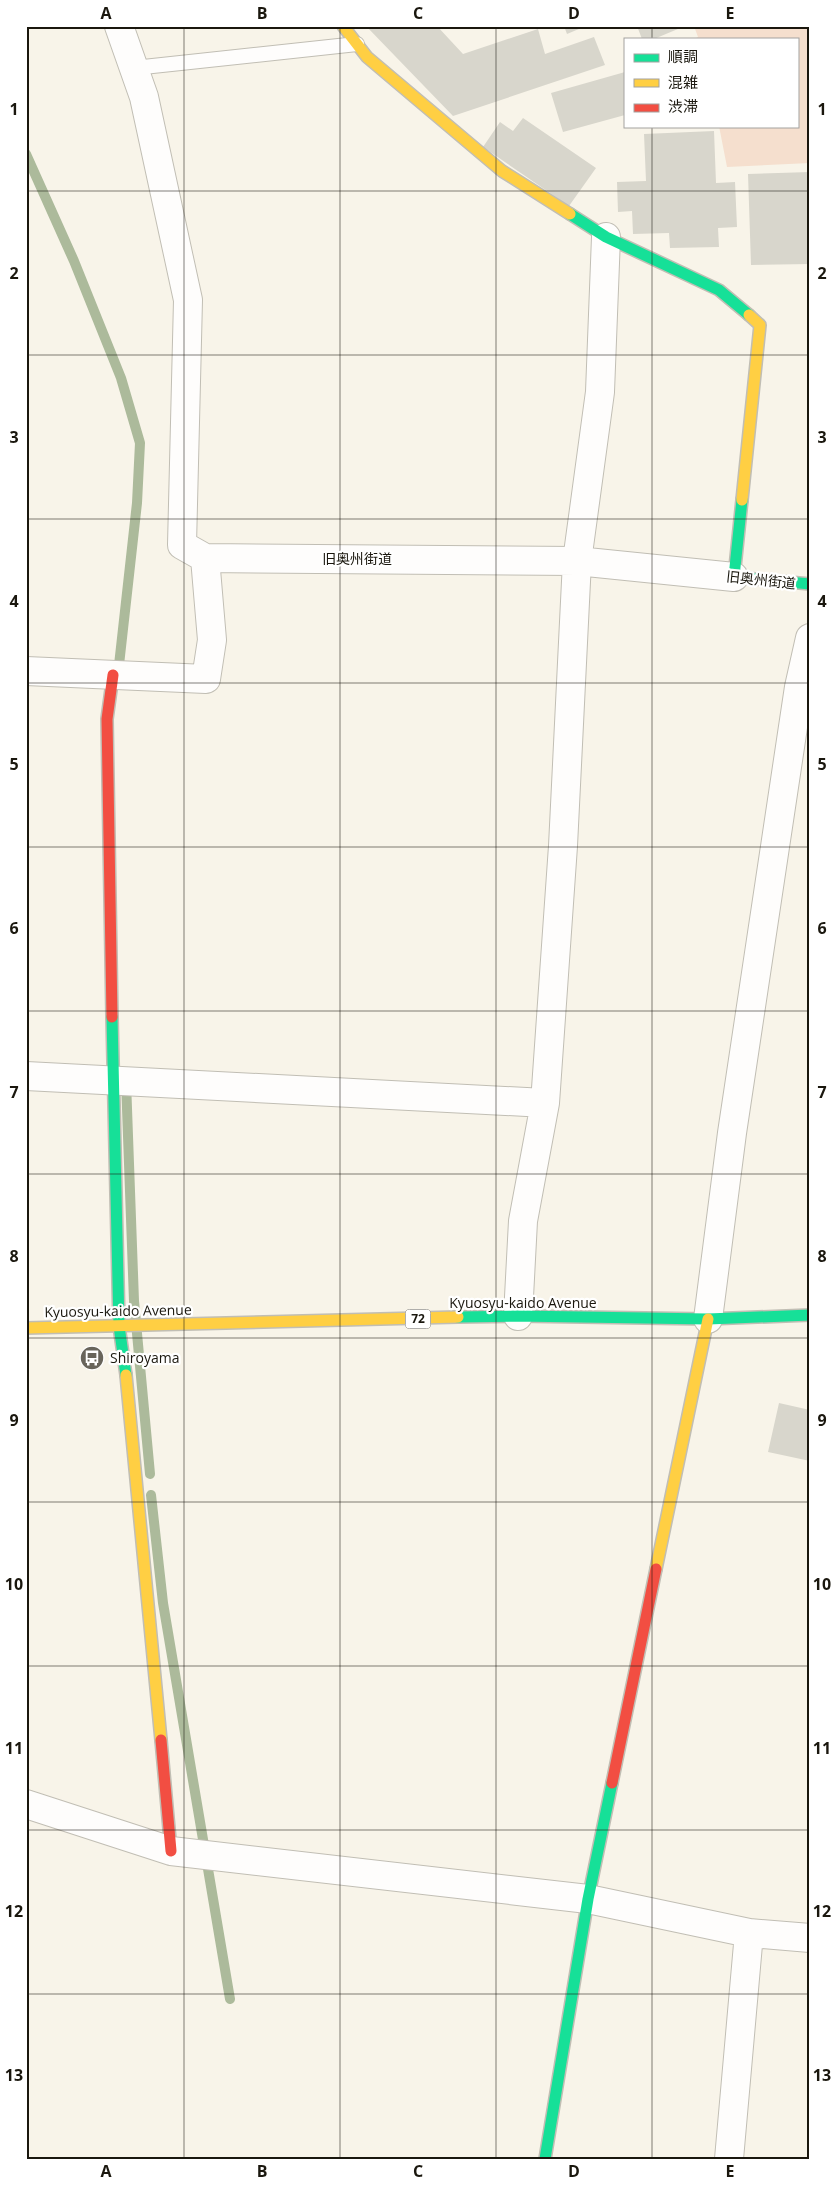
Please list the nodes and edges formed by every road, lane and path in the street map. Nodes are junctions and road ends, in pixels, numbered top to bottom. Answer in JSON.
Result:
{"nodes":[{"id":1,"x":119,"y":26,"type":"edge"},
{"id":2,"x":343,"y":26,"type":"edge"},
{"id":3,"x":357,"y":44,"type":"junction"},
{"id":4,"x":134,"y":68,"type":"junction"},
{"id":5,"x":606,"y":237,"type":"junction"},
{"id":6,"x":205,"y":558,"type":"junction"},
{"id":7,"x":577,"y":560,"type":"junction"},
{"id":8,"x":734,"y":577,"type":"junction"},
{"id":9,"x":810,"y":584,"type":"edge"},
{"id":10,"x":810,"y":638,"type":"edge"},
{"id":11,"x":26,"y":671,"type":"edge"},
{"id":12,"x":113,"y":675,"type":"junction"},
{"id":13,"x":26,"y":1076,"type":"edge"},
{"id":14,"x":113,"y":1080,"type":"junction"},
{"id":15,"x":545,"y":1103,"type":"junction"},
{"id":16,"x":810,"y":1315,"type":"edge"},
{"id":17,"x":518,"y":1316,"type":"junction"},
{"id":18,"x":708,"y":1319,"type":"junction"},
{"id":19,"x":119,"y":1326,"type":"junction"},
{"id":20,"x":26,"y":1328,"type":"edge"},
{"id":21,"x":26,"y":1804,"type":"edge"},
{"id":22,"x":171,"y":1850,"type":"junction"},
{"id":23,"x":588,"y":1899,"type":"junction"},
{"id":24,"x":749,"y":1933,"type":"junction"},
{"id":25,"x":810,"y":1938,"type":"edge"},
{"id":26,"x":544,"y":2159,"type":"edge"},
{"id":27,"x":729,"y":2159,"type":"edge"}],
"edges":[{"from":1,"to":4,"type":"street"},
{"from":2,"to":3,"type":"street"},
{"from":3,"to":4,"type":"lane"},
{"from":3,"to":5,"type":"street"},
{"from":4,"to":6,"type":"street"},
{"from":5,"to":7,"type":"street"},
{"from":5,"to":8,"type":"street"},
{"from":6,"to":7,"type":"street","name":"旧奥州街道"},
{"from":6,"to":12,"type":"street"},
{"from":7,"to":8,"type":"street","name":"旧奥州街道"},
{"from":7,"to":15,"type":"street"},
{"from":8,"to":9,"type":"street","name":"旧奥州街道"},
{"from":10,"to":18,"type":"street"},
{"from":11,"to":12,"type":"street"},
{"from":12,"to":14,"type":"street"},
{"from":13,"to":14,"type":"street"},
{"from":14,"to":15,"type":"street"},
{"from":14,"to":19,"type":"street"},
{"from":15,"to":17,"type":"street"},
{"from":16,"to":18,"type":"street","name":"Kyuosyu-kaido Avenue","number":"72"},
{"from":17,"to":18,"type":"street","name":"Kyuosyu-kaido Avenue","number":"72"},
{"from":17,"to":19,"type":"street","name":"Kyuosyu-kaido Avenue","number":"72"},
{"from":18,"to":23,"type":"street"},
{"from":19,"to":20,"type":"street","name":"Kyuosyu-kaido Avenue","number":"72"},
{"from":19,"to":22,"type":"street"},
{"from":21,"to":22,"type":"street"},
{"from":22,"to":23,"type":"street"},
{"from":23,"to":24,"type":"street"},
{"from":23,"to":26,"type":"street"},
{"from":24,"to":25,"type":"street"},
{"from":24,"to":27,"type":"street"}]}
